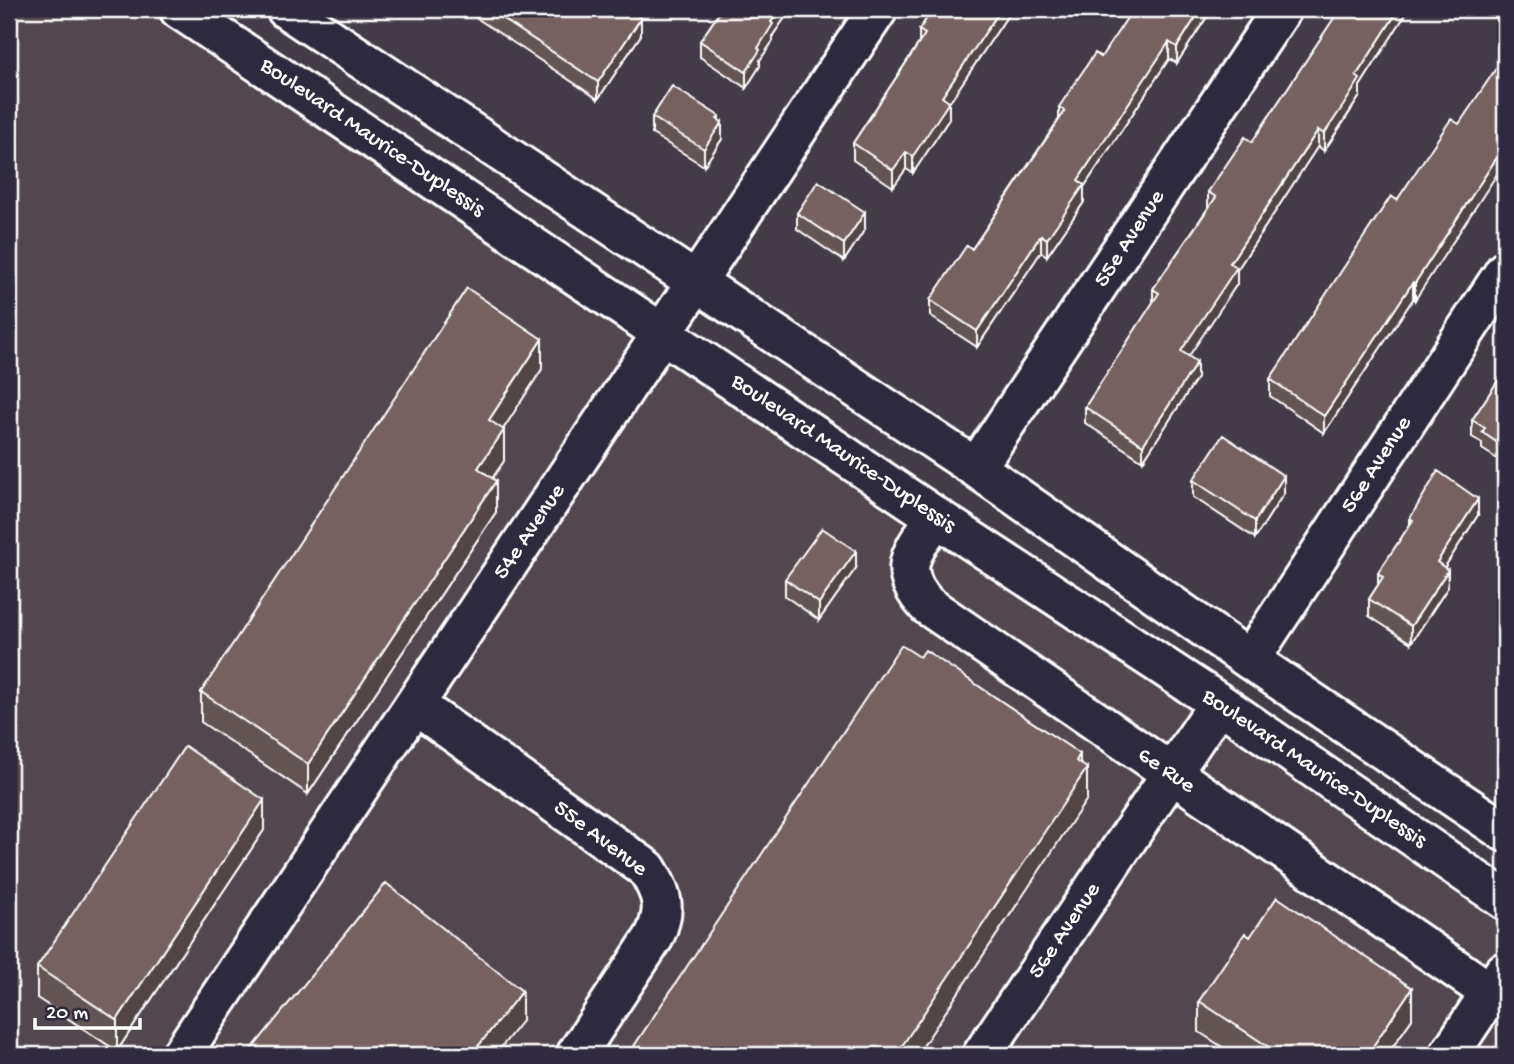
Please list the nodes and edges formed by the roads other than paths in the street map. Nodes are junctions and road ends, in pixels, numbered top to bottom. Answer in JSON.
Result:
{"nodes":[{"id":1,"x":179,"y":9,"type":"edge"},
{"id":2,"x":286,"y":9,"type":"edge"},
{"id":3,"x":878,"y":9,"type":"edge"},
{"id":4,"x":1282,"y":9,"type":"edge"},
{"id":5,"x":1505,"y":271,"type":"edge"},
{"id":6,"x":697,"y":283,"type":"junction"},
{"id":7,"x":664,"y":333,"type":"junction"},
{"id":8,"x":976,"y":468,"type":"junction"},
{"id":9,"x":936,"y":517,"type":"junction"},
{"id":10,"x":1250,"y":660,"type":"junction"},
{"id":11,"x":1219,"y":703,"type":"junction"},
{"id":12,"x":415,"y":705,"type":"junction"},
{"id":13,"x":1171,"y":775,"type":"junction"},
{"id":14,"x":1505,"y":832,"type":"edge"},
{"id":15,"x":1505,"y":900,"type":"edge"},
{"id":16,"x":1498,"y":981,"type":"edge"},
{"id":17,"x":181,"y":1055,"type":"edge"},
{"id":18,"x":576,"y":1055,"type":"edge"},
{"id":19,"x":982,"y":1055,"type":"edge"},
{"id":20,"x":1449,"y":1055,"type":"edge"}],
"edges":[{"from":1,"to":7,"type":"street","name":"Boulevard Maurice-Duplessis"},
{"from":2,"to":6,"type":"street"},
{"from":3,"to":6,"type":"street","name":"54e Avenue"},
{"from":4,"to":8,"type":"street","name":"55e Avenue"},
{"from":5,"to":10,"type":"street","name":"56e Avenue"},
{"from":6,"to":7,"type":"street","name":"54e Avenue"},
{"from":6,"to":8,"type":"street"},
{"from":7,"to":9,"type":"street","name":"Boulevard Maurice-Duplessis"},
{"from":7,"to":12,"type":"street","name":"54e Avenue"},
{"from":8,"to":10,"type":"street"},
{"from":9,"to":11,"type":"street","name":"Boulevard Maurice-Duplessis"},
{"from":9,"to":13,"type":"street","name":"6e Rue"},
{"from":10,"to":14,"type":"street"},
{"from":11,"to":13,"type":"street","name":"56e Avenue"},
{"from":11,"to":15,"type":"street","name":"Boulevard Maurice-Duplessis"},
{"from":12,"to":17,"type":"street","name":"54e Avenue"},
{"from":12,"to":18,"type":"street","name":"55e Avenue"},
{"from":13,"to":16,"type":"street","name":"6e Rue"},
{"from":13,"to":19,"type":"street","name":"56e Avenue"},
{"from":16,"to":20,"type":"street"}]}
